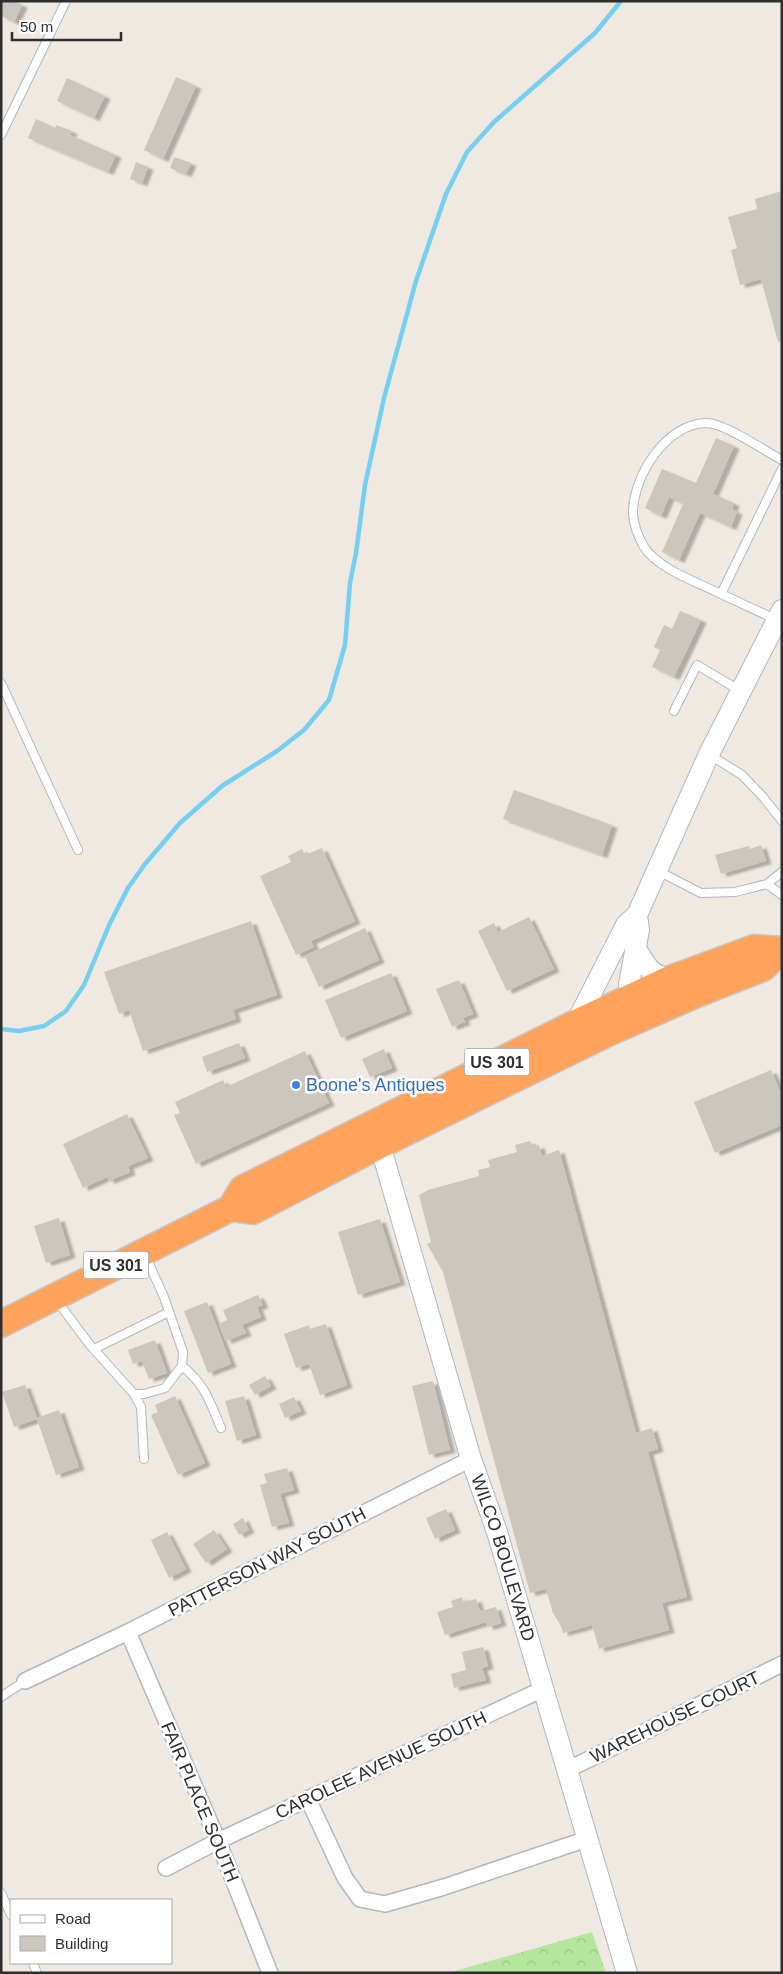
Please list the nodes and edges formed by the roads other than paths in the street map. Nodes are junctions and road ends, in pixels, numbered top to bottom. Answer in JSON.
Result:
{"nodes":[{"id":1,"x":66,"y":1,"type":"edge"},
{"id":2,"x":1,"y":135,"type":"edge"},
{"id":3,"x":782,"y":460,"type":"edge"},
{"id":4,"x":782,"y":469,"type":"edge"},
{"id":5,"x":721,"y":594,"type":"junction"},
{"id":6,"x":779,"y":615,"type":"edge"},
{"id":7,"x":1,"y":683,"type":"edge"},
{"id":8,"x":741,"y":691,"type":"junction"},
{"id":9,"x":674,"y":711,"type":"dead end"},
{"id":10,"x":709,"y":754,"type":"junction"},
{"id":11,"x":782,"y":821,"type":"edge"},
{"id":12,"x":78,"y":850,"type":"dead end"},
{"id":13,"x":658,"y":871,"type":"junction"},
{"id":14,"x":782,"y":872,"type":"edge"},
{"id":15,"x":767,"y":884,"type":"junction"},
{"id":16,"x":782,"y":895,"type":"edge"},
{"id":17,"x":637,"y":915,"type":"junction"},
{"id":18,"x":635,"y":948,"type":"junction"},
{"id":19,"x":781,"y":950,"type":"edge"},
{"id":20,"x":670,"y":980,"type":"junction"},
{"id":21,"x":637,"y":1007,"type":"junction"},
{"id":22,"x":576,"y":1023,"type":"junction"},
{"id":23,"x":380,"y":1145,"type":"junction"},
{"id":24,"x":231,"y":1208,"type":"junction"},
{"id":25,"x":143,"y":1251,"type":"junction"},
{"id":26,"x":53,"y":1296,"type":"junction"},
{"id":27,"x":169,"y":1312,"type":"junction"},
{"id":28,"x":1,"y":1324,"type":"edge"},
{"id":29,"x":94,"y":1349,"type":"junction"},
{"id":30,"x":182,"y":1366,"type":"junction"},
{"id":31,"x":134,"y":1394,"type":"junction"},
{"id":32,"x":221,"y":1428,"type":"dead end"},
{"id":33,"x":471,"y":1458,"type":"junction"},
{"id":34,"x":144,"y":1459,"type":"dead end"},
{"id":35,"x":128,"y":1632,"type":"junction"},
{"id":36,"x":782,"y":1664,"type":"edge"},
{"id":37,"x":25,"y":1681,"type":"joint"},
{"id":38,"x":543,"y":1689,"type":"junction"},
{"id":39,"x":1,"y":1697,"type":"edge"},
{"id":40,"x":567,"y":1770,"type":"junction"},
{"id":41,"x":308,"y":1799,"type":"junction"},
{"id":42,"x":587,"y":1839,"type":"junction"},
{"id":43,"x":218,"y":1842,"type":"junction"},
{"id":44,"x":166,"y":1868,"type":"dead end"},
{"id":45,"x":1,"y":1893,"type":"edge"},
{"id":46,"x":10,"y":1914,"type":"edge"},
{"id":47,"x":270,"y":1973,"type":"edge"},
{"id":48,"x":627,"y":1973,"type":"edge"}],
"edges":[{"from":1,"to":2,"type":"lane"},
{"from":3,"to":5,"type":"lane"},
{"from":4,"to":5,"type":"lane"},
{"from":5,"to":6,"type":"lane"},
{"from":6,"to":8,"type":"street"},
{"from":7,"to":12,"type":"lane"},
{"from":8,"to":9,"type":"lane"},
{"from":8,"to":10,"type":"street"},
{"from":10,"to":11,"type":"lane"},
{"from":10,"to":13,"type":"street"},
{"from":13,"to":15,"type":"lane"},
{"from":13,"to":17,"type":"street"},
{"from":14,"to":15,"type":"lane"},
{"from":15,"to":16,"type":"lane"},
{"from":17,"to":18,"type":"street"},
{"from":17,"to":22,"type":"street"},
{"from":18,"to":20,"type":"street"},
{"from":18,"to":21,"type":"street"},
{"from":19,"to":20,"type":"highway","number":"US 301"},
{"from":19,"to":21,"type":"highway","number":"US 301"},
{"from":20,"to":21,"type":"highway","number":"US 301"},
{"from":21,"to":22,"type":"highway","number":"US 301"},
{"from":21,"to":23,"type":"highway","number":"US 301"},
{"from":22,"to":24,"type":"highway","number":"US 301"},
{"from":23,"to":24,"type":"highway","number":"US 301"},
{"from":23,"to":33,"type":"street","name":"WILCO BOULEVARD"},
{"from":24,"to":25,"type":"highway","number":"US 301"},
{"from":25,"to":26,"type":"highway","number":"US 301"},
{"from":25,"to":27,"type":"lane"},
{"from":26,"to":28,"type":"highway","number":"US 301"},
{"from":26,"to":29,"type":"lane"},
{"from":27,"to":29,"type":"lane"},
{"from":27,"to":30,"type":"lane"},
{"from":29,"to":31,"type":"lane"},
{"from":30,"to":31,"type":"lane"},
{"from":30,"to":32,"type":"lane"},
{"from":31,"to":34,"type":"lane"},
{"from":33,"to":35,"type":"street","name":"PATTERSON WAY SOUTH"},
{"from":33,"to":38,"type":"street","name":"WILCO BOULEVARD"},
{"from":35,"to":37,"type":"street","name":"PATTERSON WAY SOUTH"},
{"from":35,"to":43,"type":"street","name":"FAIR PLACE SOUTH"},
{"from":36,"to":40,"type":"street","name":"WAREHOUSE COURT"},
{"from":37,"to":39,"type":"lane"},
{"from":38,"to":40,"type":"street","name":"WILCO BOULEVARD"},
{"from":38,"to":41,"type":"street","name":"CAROLEE AVENUE SOUTH"},
{"from":40,"to":42,"type":"street","name":"WILCO BOULEVARD"},
{"from":41,"to":42,"type":"street"},
{"from":41,"to":43,"type":"street","name":"CAROLEE AVENUE SOUTH"},
{"from":42,"to":48,"type":"street","name":"WILCO BOULEVARD"},
{"from":43,"to":44,"type":"street","name":"CAROLEE AVENUE SOUTH"},
{"from":43,"to":47,"type":"street","name":"FAIR PLACE SOUTH"},
{"from":45,"to":46,"type":"lane"}]}
